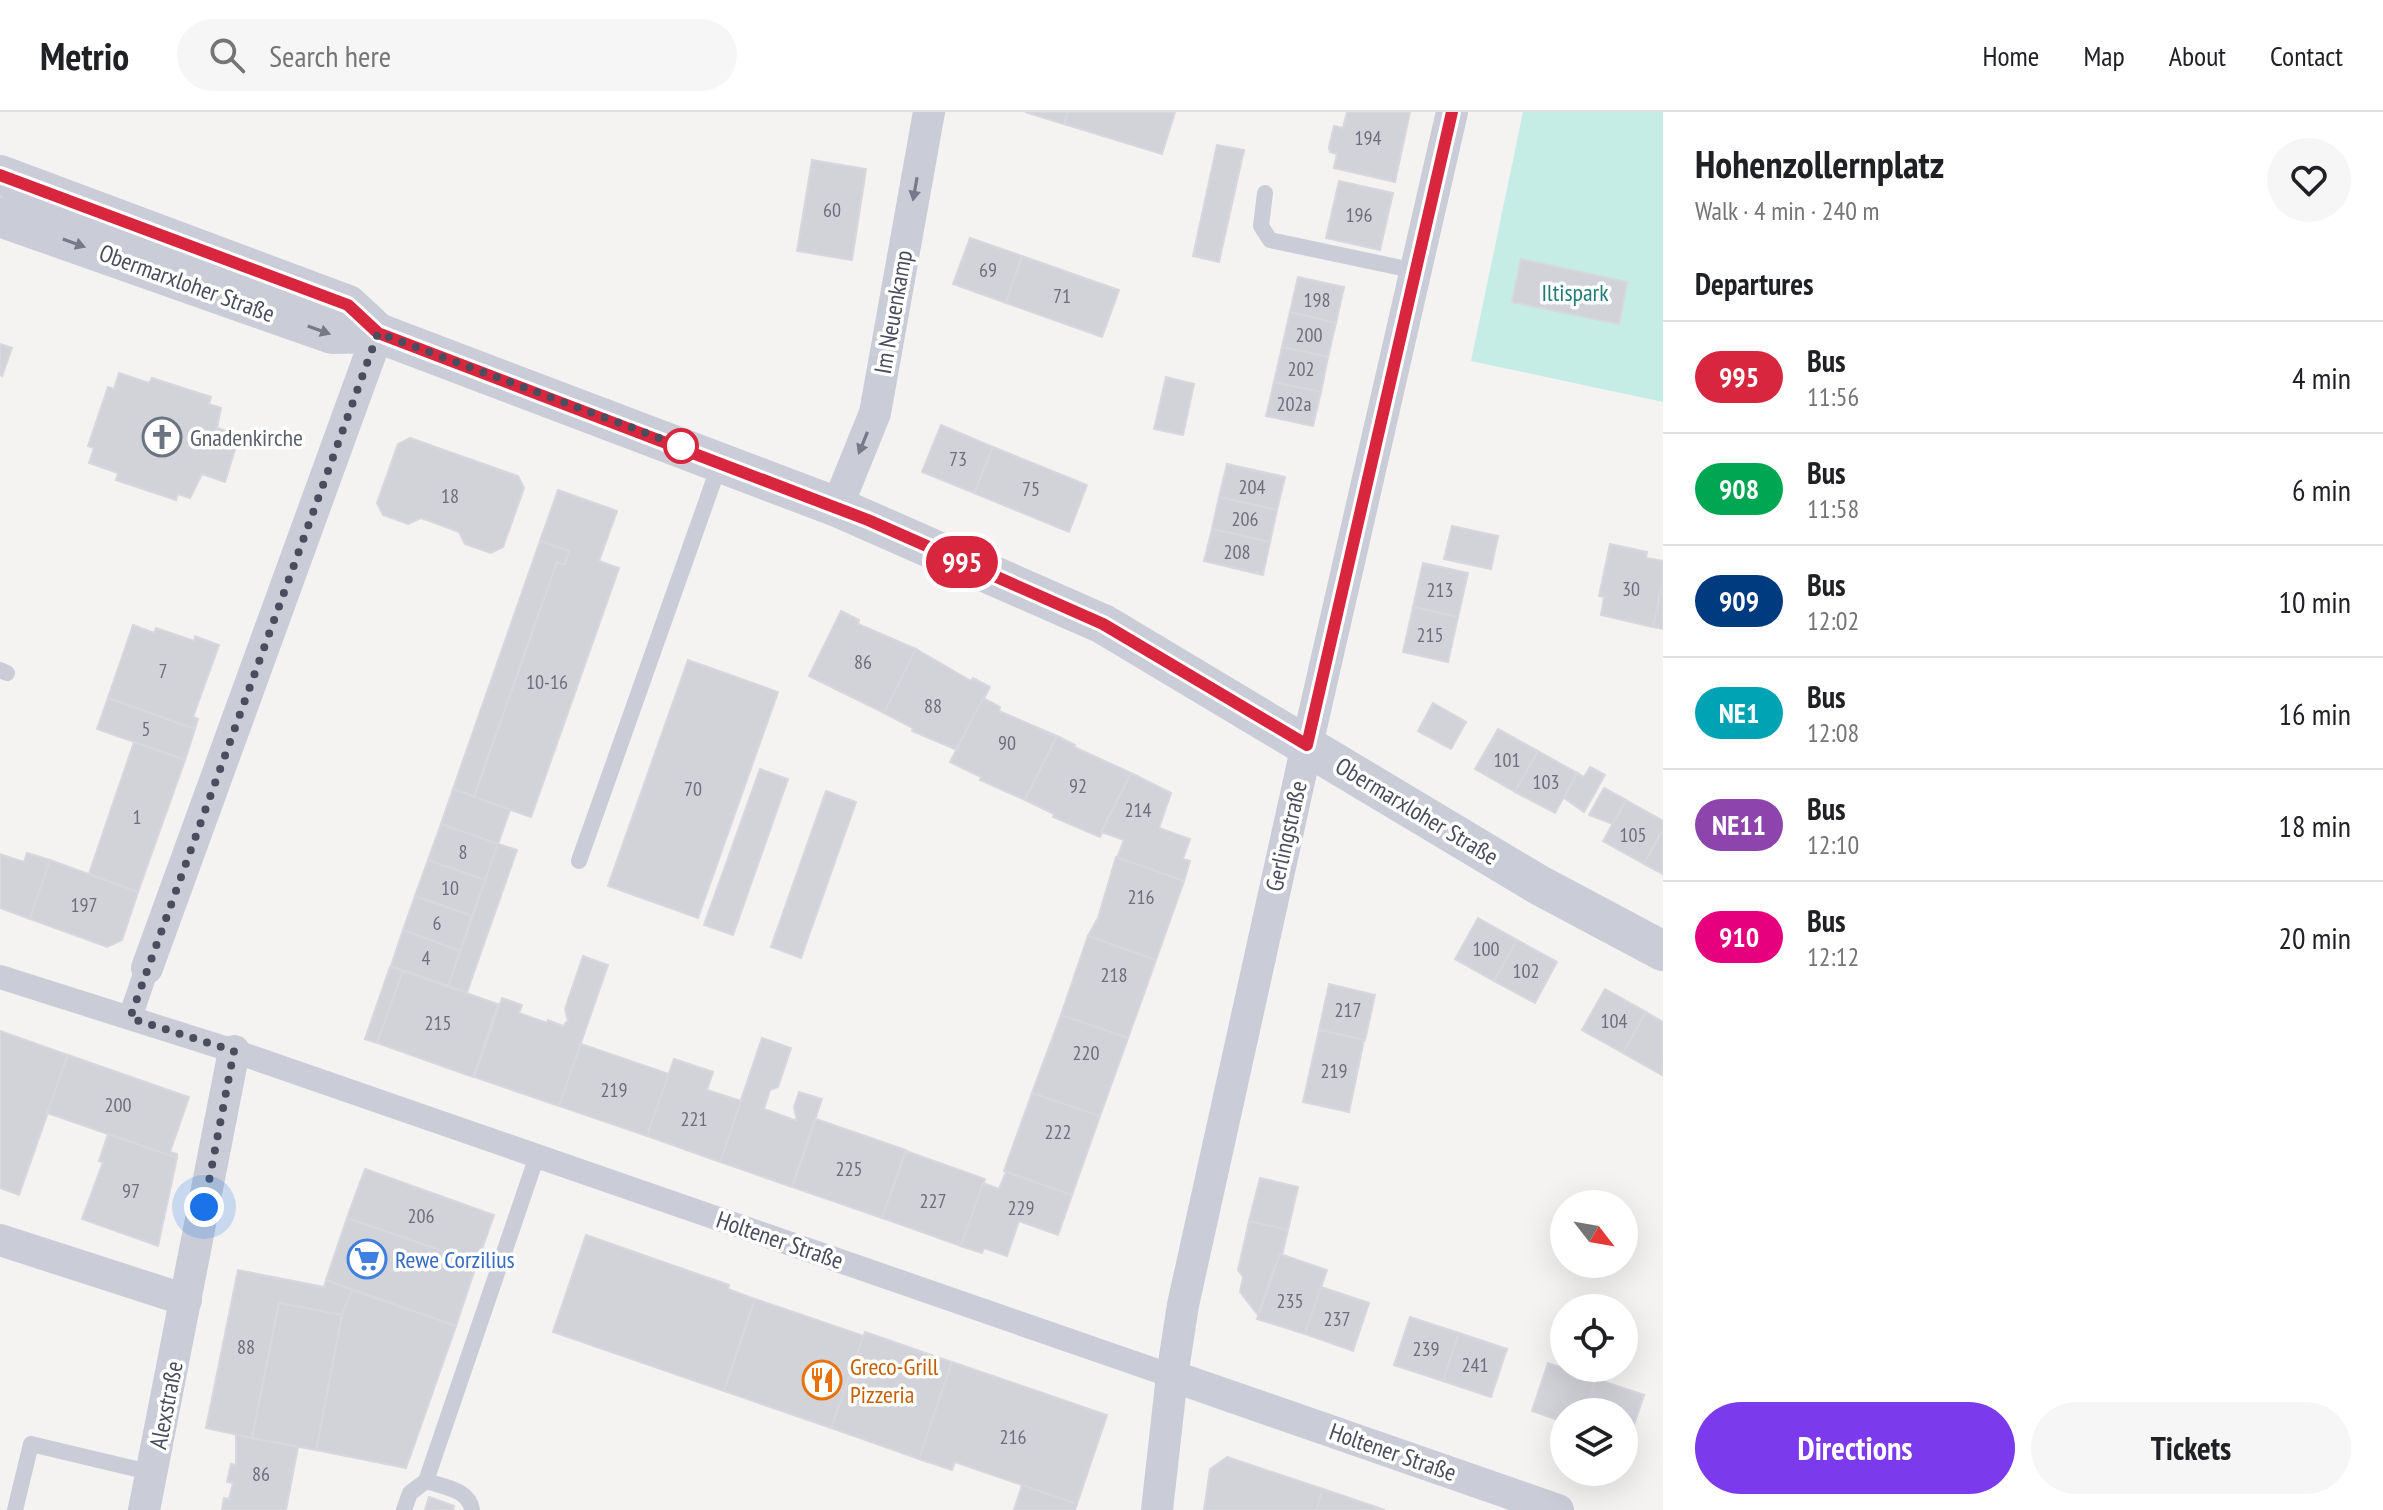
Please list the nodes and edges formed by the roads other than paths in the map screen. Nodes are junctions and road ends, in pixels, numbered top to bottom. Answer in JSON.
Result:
{"nodes":[{"id":1,"x":929,"y":112,"type":"edge"},
{"id":2,"x":1452,"y":112,"type":"edge"},
{"id":3,"x":0,"y":175,"type":"edge"},
{"id":4,"x":1265,"y":193,"type":"dead end"},
{"id":5,"x":0,"y":217,"type":"edge"},
{"id":6,"x":1416,"y":271,"type":"junction"},
{"id":7,"x":378,"y":333,"type":"junction"},
{"id":8,"x":721,"y":462,"type":"junction"},
{"id":9,"x":837,"y":507,"type":"junction"},
{"id":10,"x":1307,"y":745,"type":"junction"},
{"id":11,"x":579,"y":861,"type":"dead end"},
{"id":12,"x":1663,"y":951,"type":"edge"},
{"id":13,"x":147,"y":968,"type":"joint"},
{"id":14,"x":0,"y":977,"type":"edge"},
{"id":15,"x":130,"y":1018,"type":"junction"},
{"id":16,"x":234,"y":1051,"type":"junction"},
{"id":17,"x":537,"y":1156,"type":"junction"},
{"id":18,"x":0,"y":1240,"type":"edge"},
{"id":19,"x":186,"y":1300,"type":"junction"},
{"id":20,"x":1172,"y":1376,"type":"junction"},
{"id":21,"x":153,"y":1473,"type":"junction"},
{"id":22,"x":426,"y":1481,"type":"junction"},
{"id":23,"x":15,"y":1510,"type":"edge"},
{"id":24,"x":144,"y":1510,"type":"edge"},
{"id":25,"x":404,"y":1510,"type":"edge"},
{"id":26,"x":472,"y":1510,"type":"edge"},
{"id":27,"x":1157,"y":1510,"type":"edge"},
{"id":28,"x":1558,"y":1510,"type":"edge"}],
"edges":[{"from":1,"to":9,"type":"street","name":"Im Neuenkamp","one_way":true},
{"from":2,"to":6,"type":"street","name":"Gerlingstraße"},
{"from":3,"to":7,"type":"street","name":"Obermarxloher Straße"},
{"from":4,"to":6,"type":"lane"},
{"from":5,"to":7,"type":"street","name":"Obermarxloher Straße","one_way":true},
{"from":6,"to":10,"type":"street","name":"Gerlingstraße"},
{"from":7,"to":8,"type":"street","name":"Obermarxloher Straße"},
{"from":7,"to":13,"type":"street"},
{"from":8,"to":9,"type":"street","name":"Obermarxloher Straße"},
{"from":8,"to":11,"type":"lane"},
{"from":9,"to":10,"type":"street","name":"Obermarxloher Straße"},
{"from":10,"to":12,"type":"street","name":"Obermarxloher Straße"},
{"from":10,"to":20,"type":"street","name":"Gerlingstraße"},
{"from":13,"to":15,"type":"street"},
{"from":14,"to":15,"type":"street","name":"Holtener Straße"},
{"from":15,"to":16,"type":"street","name":"Holtener Straße"},
{"from":16,"to":17,"type":"street","name":"Holtener Straße"},
{"from":16,"to":19,"type":"street","name":"Alexstraße"},
{"from":17,"to":20,"type":"street","name":"Holtener Straße"},
{"from":17,"to":22,"type":"lane"},
{"from":18,"to":19,"type":"street"},
{"from":19,"to":21,"type":"street","name":"Alexstraße"},
{"from":20,"to":27,"type":"street","name":"Gerlingstraße"},
{"from":20,"to":28,"type":"street","name":"Holtener Straße"},
{"from":21,"to":23,"type":"lane"},
{"from":21,"to":24,"type":"street","name":"Alexstraße"},
{"from":22,"to":25,"type":"lane"},
{"from":22,"to":26,"type":"lane"}]}
